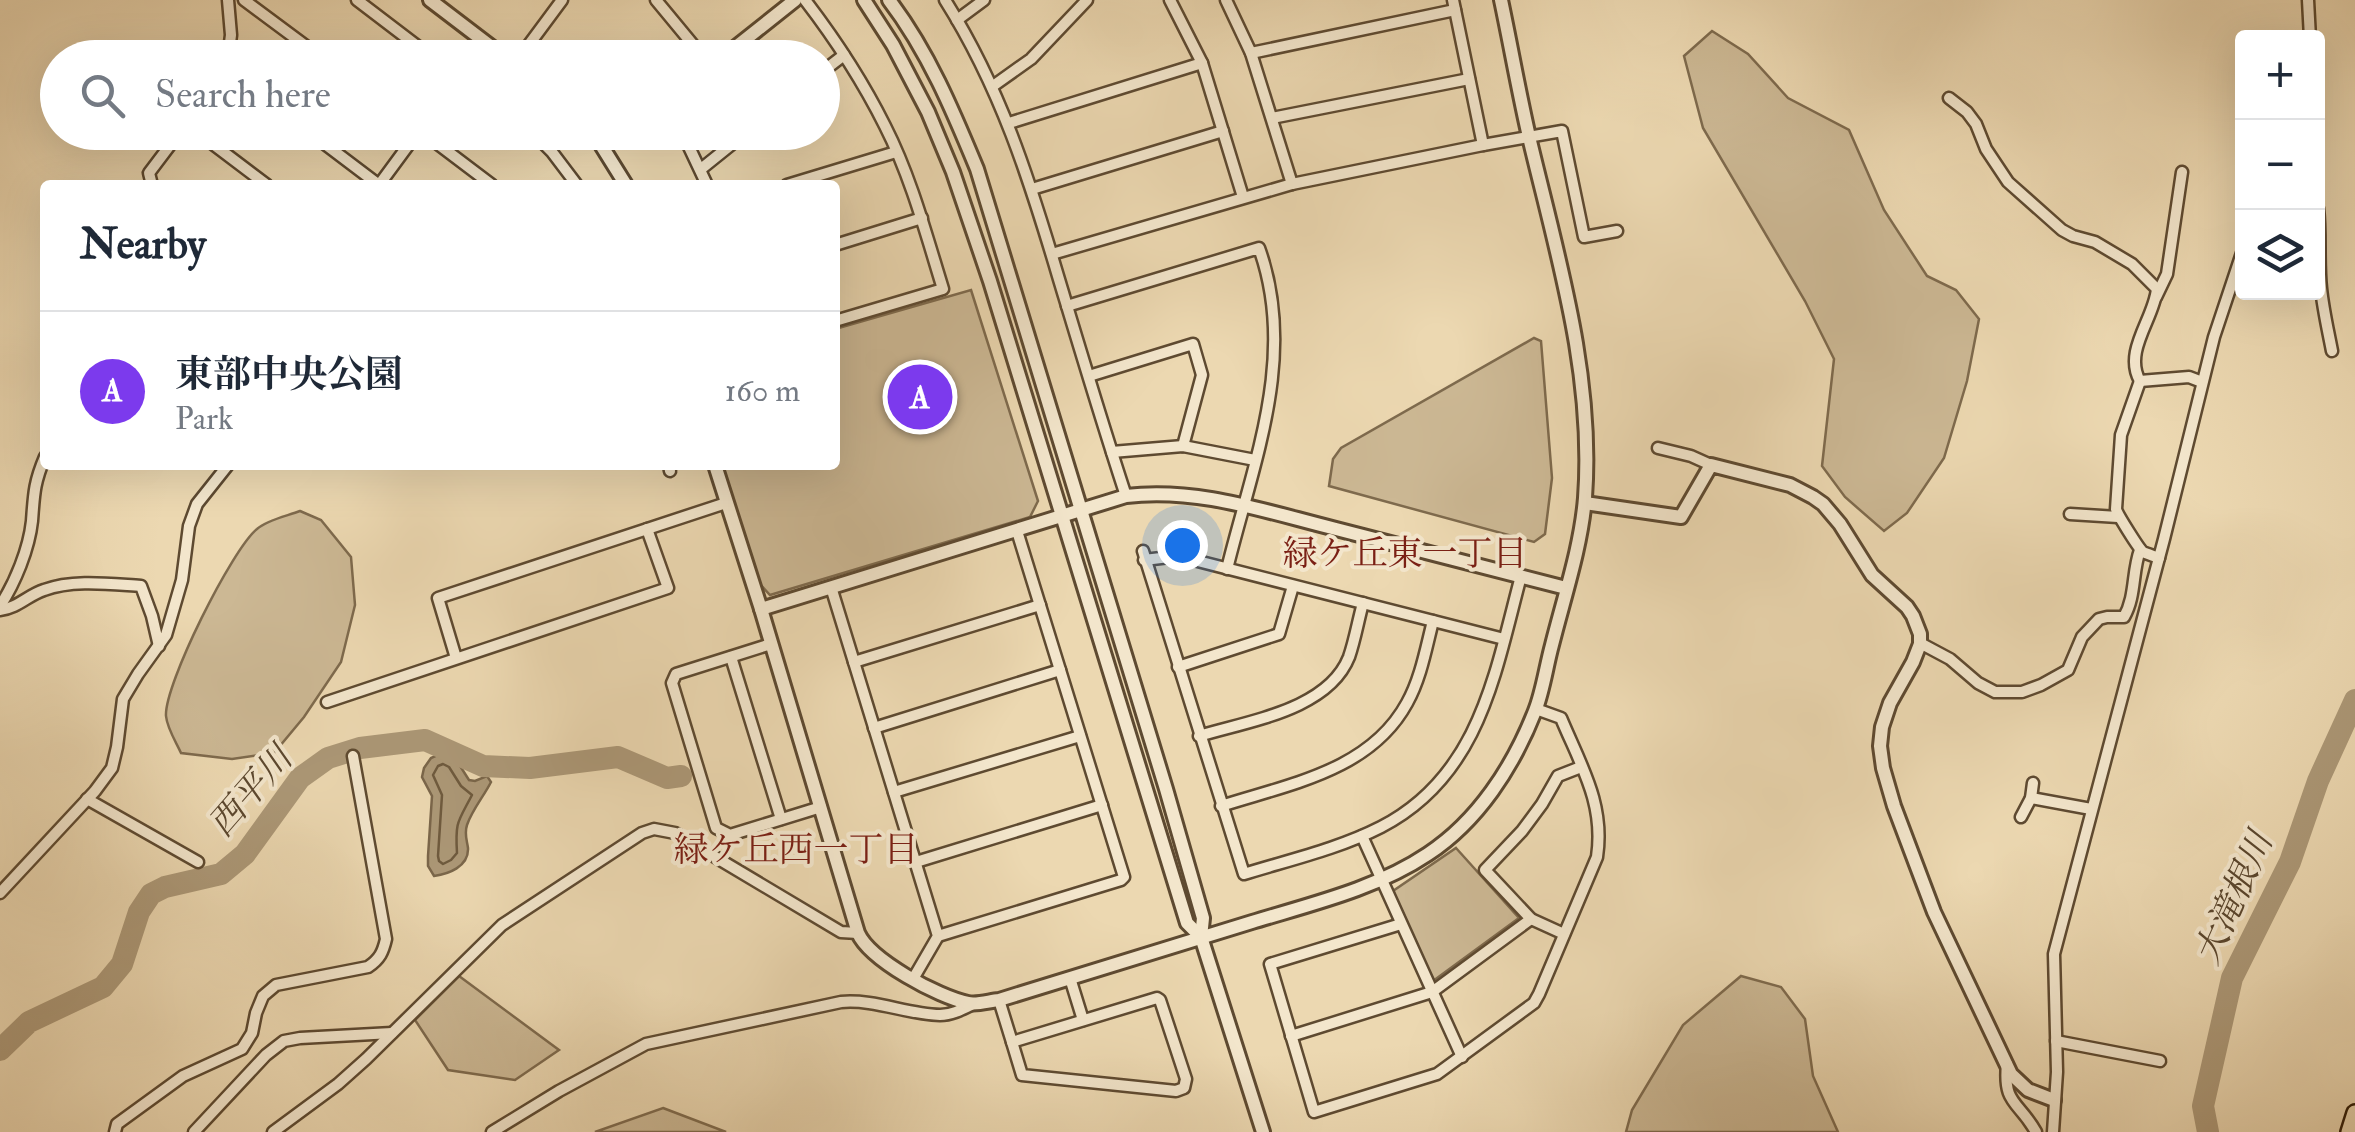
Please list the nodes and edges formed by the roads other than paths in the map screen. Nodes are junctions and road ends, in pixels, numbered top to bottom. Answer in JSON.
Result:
{"nodes":[{"id":1,"x":228,"y":0,"type":"edge"},
{"id":2,"x":244,"y":0,"type":"edge"},
{"id":3,"x":356,"y":0,"type":"edge"},
{"id":4,"x":430,"y":0,"type":"edge"},
{"id":5,"x":562,"y":0,"type":"edge"},
{"id":6,"x":656,"y":0,"type":"edge"},
{"id":7,"x":793,"y":0,"type":"edge"},
{"id":8,"x":805,"y":0,"type":"edge"},
{"id":9,"x":864,"y":0,"type":"edge"},
{"id":10,"x":889,"y":0,"type":"edge"},
{"id":11,"x":945,"y":0,"type":"edge"},
{"id":12,"x":984,"y":0,"type":"edge"},
{"id":13,"x":1087,"y":0,"type":"edge"},
{"id":14,"x":1170,"y":0,"type":"edge"},
{"id":15,"x":1226,"y":0,"type":"edge"},
{"id":16,"x":1502,"y":0,"type":"edge"},
{"id":17,"x":2308,"y":0,"type":"edge"},
{"id":18,"x":1454,"y":5,"type":"edge"},
{"id":19,"x":958,"y":20,"type":"junction"},
{"id":20,"x":2310,"y":30,"type":"edge"},
{"id":21,"x":230,"y":40,"type":"edge"},
{"id":22,"x":298,"y":40,"type":"edge"},
{"id":23,"x":408,"y":40,"type":"edge"},
{"id":24,"x":482,"y":40,"type":"edge"},
{"id":25,"x":532,"y":40,"type":"edge"},
{"id":26,"x":689,"y":40,"type":"edge"},
{"id":27,"x":744,"y":40,"type":"edge"},
{"id":28,"x":833,"y":40,"type":"edge"},
{"id":29,"x":840,"y":49,"type":"edge"},
{"id":30,"x":1251,"y":53,"type":"junction"},
{"id":31,"x":844,"y":55,"type":"junction"},
{"id":32,"x":840,"y":58,"type":"edge"},
{"id":33,"x":1202,"y":64,"type":"junction"},
{"id":34,"x":1469,"y":79,"type":"junction"},
{"id":35,"x":993,"y":86,"type":"junction"},
{"id":36,"x":1948,"y":98,"type":"dead end"},
{"id":37,"x":1272,"y":118,"type":"junction"},
{"id":38,"x":1009,"y":123,"type":"junction"},
{"id":39,"x":1223,"y":131,"type":"junction"},
{"id":40,"x":1529,"y":136,"type":"junction"},
{"id":41,"x":1483,"y":144,"type":"junction"},
{"id":42,"x":166,"y":150,"type":"edge"},
{"id":43,"x":221,"y":150,"type":"edge"},
{"id":44,"x":333,"y":150,"type":"edge"},
{"id":45,"x":406,"y":150,"type":"edge"},
{"id":46,"x":444,"y":150,"type":"edge"},
{"id":47,"x":550,"y":150,"type":"edge"},
{"id":48,"x":606,"y":150,"type":"edge"},
{"id":49,"x":691,"y":150,"type":"edge"},
{"id":50,"x":725,"y":150,"type":"edge"},
{"id":51,"x":896,"y":152,"type":"junction"},
{"id":52,"x":701,"y":169,"type":"junction"},
{"id":53,"x":2182,"y":172,"type":"dead end"},
{"id":54,"x":151,"y":180,"type":"edge"},
{"id":55,"x":260,"y":180,"type":"edge"},
{"id":56,"x":372,"y":180,"type":"edge"},
{"id":57,"x":383,"y":180,"type":"edge"},
{"id":58,"x":485,"y":180,"type":"edge"},
{"id":59,"x":573,"y":180,"type":"edge"},
{"id":60,"x":623,"y":180,"type":"edge"},
{"id":61,"x":705,"y":180,"type":"edge"},
{"id":62,"x":803,"y":180,"type":"edge"},
{"id":63,"x":1292,"y":184,"type":"junction"},
{"id":64,"x":1032,"y":189,"type":"junction"},
{"id":65,"x":1243,"y":198,"type":"junction"},
{"id":66,"x":2318,"y":210,"type":"edge"},
{"id":67,"x":922,"y":218,"type":"junction"},
{"id":68,"x":1617,"y":231,"type":"dead end"},
{"id":69,"x":840,"y":243,"type":"edge"},
{"id":70,"x":1052,"y":254,"type":"junction"},
{"id":71,"x":2235,"y":273,"type":"edge"},
{"id":72,"x":2156,"y":298,"type":"junction"},
{"id":73,"x":1067,"y":306,"type":"junction"},
{"id":74,"x":840,"y":320,"type":"edge"},
{"id":75,"x":2332,"y":351,"type":"dead end"},
{"id":76,"x":1089,"y":376,"type":"junction"},
{"id":77,"x":2140,"y":381,"type":"junction"},
{"id":78,"x":2202,"y":382,"type":"junction"},
{"id":79,"x":1182,"y":446,"type":"junction"},
{"id":80,"x":1658,"y":448,"type":"dead end"},
{"id":81,"x":1112,"y":452,"type":"junction"},
{"id":82,"x":1255,"y":460,"type":"junction"},
{"id":83,"x":1711,"y":464,"type":"junction"},
{"id":84,"x":40,"y":470,"type":"edge"},
{"id":85,"x":224,"y":470,"type":"edge"},
{"id":86,"x":716,"y":470,"type":"edge"},
{"id":87,"x":1126,"y":496,"type":"junction"},
{"id":88,"x":726,"y":503,"type":"junction"},
{"id":89,"x":1585,"y":503,"type":"junction"},
{"id":90,"x":1242,"y":506,"type":"junction"},
{"id":91,"x":1081,"y":510,"type":"junction"},
{"id":92,"x":2070,"y":514,"type":"dead end"},
{"id":93,"x":1062,"y":516,"type":"junction"},
{"id":94,"x":2118,"y":517,"type":"junction"},
{"id":95,"x":647,"y":530,"type":"junction"},
{"id":96,"x":1017,"y":531,"type":"junction"},
{"id":97,"x":2140,"y":550,"type":"junction"},
{"id":98,"x":2159,"y":558,"type":"junction"},
{"id":99,"x":1227,"y":569,"type":"junction"},
{"id":100,"x":1521,"y":576,"type":"junction"},
{"id":101,"x":1294,"y":586,"type":"junction"},
{"id":102,"x":831,"y":587,"type":"junction"},
{"id":103,"x":1566,"y":588,"type":"junction"},
{"id":104,"x":1363,"y":603,"type":"junction"},
{"id":105,"x":1040,"y":605,"type":"junction"},
{"id":106,"x":0,"y":608,"type":"edge"},
{"id":107,"x":760,"y":609,"type":"junction"},
{"id":108,"x":1433,"y":621,"type":"junction"},
{"id":109,"x":1504,"y":638,"type":"junction"},
{"id":110,"x":1920,"y":642,"type":"junction"},
{"id":111,"x":771,"y":644,"type":"junction"},
{"id":112,"x":158,"y":646,"type":"junction"},
{"id":113,"x":732,"y":656,"type":"junction"},
{"id":114,"x":456,"y":658,"type":"junction"},
{"id":115,"x":854,"y":662,"type":"junction"},
{"id":116,"x":1178,"y":667,"type":"junction"},
{"id":117,"x":1060,"y":670,"type":"junction"},
{"id":118,"x":327,"y":702,"type":"dead end"},
{"id":119,"x":1536,"y":709,"type":"junction"},
{"id":120,"x":874,"y":728,"type":"junction"},
{"id":121,"x":1080,"y":736,"type":"junction"},
{"id":122,"x":1199,"y":736,"type":"junction"},
{"id":123,"x":354,"y":756,"type":"dead end"},
{"id":124,"x":1581,"y":767,"type":"junction"},
{"id":125,"x":2033,"y":783,"type":"dead end"},
{"id":126,"x":894,"y":792,"type":"junction"},
{"id":127,"x":2031,"y":798,"type":"junction"},
{"id":128,"x":87,"y":799,"type":"junction"},
{"id":129,"x":1102,"y":805,"type":"junction"},
{"id":130,"x":1221,"y":806,"type":"junction"},
{"id":131,"x":820,"y":807,"type":"junction"},
{"id":132,"x":2091,"y":809,"type":"junction"},
{"id":133,"x":2022,"y":817,"type":"dead end"},
{"id":134,"x":781,"y":819,"type":"junction"},
{"id":135,"x":1362,"y":836,"type":"junction"},
{"id":136,"x":198,"y":862,"type":"dead end"},
{"id":137,"x":916,"y":862,"type":"junction"},
{"id":138,"x":1381,"y":880,"type":"junction"},
{"id":139,"x":0,"y":893,"type":"edge"},
{"id":140,"x":1531,"y":918,"type":"junction"},
{"id":141,"x":1401,"y":924,"type":"junction"},
{"id":142,"x":858,"y":933,"type":"junction"},
{"id":143,"x":1564,"y":934,"type":"junction"},
{"id":144,"x":938,"y":936,"type":"junction"},
{"id":145,"x":1201,"y":937,"type":"junction"},
{"id":146,"x":1070,"y":978,"type":"junction"},
{"id":147,"x":913,"y":979,"type":"junction"},
{"id":148,"x":1432,"y":992,"type":"junction"},
{"id":149,"x":999,"y":1000,"type":"junction"},
{"id":150,"x":971,"y":1004,"type":"junction"},
{"id":151,"x":1083,"y":1020,"type":"junction"},
{"id":152,"x":393,"y":1032,"type":"junction"},
{"id":153,"x":1291,"y":1036,"type":"junction"},
{"id":154,"x":2056,"y":1041,"type":"junction"},
{"id":155,"x":1012,"y":1042,"type":"junction"},
{"id":156,"x":1462,"y":1057,"type":"junction"},
{"id":157,"x":2160,"y":1060,"type":"dead end"},
{"id":158,"x":2006,"y":1064,"type":"junction"},
{"id":159,"x":2054,"y":1100,"type":"junction"},
{"id":160,"x":2355,"y":1112,"type":"edge"},
{"id":161,"x":115,"y":1132,"type":"edge"},
{"id":162,"x":194,"y":1132,"type":"edge"},
{"id":163,"x":273,"y":1132,"type":"edge"},
{"id":164,"x":492,"y":1132,"type":"edge"},
{"id":165,"x":1263,"y":1132,"type":"edge"},
{"id":166,"x":2036,"y":1132,"type":"edge"},
{"id":167,"x":2053,"y":1132,"type":"edge"},
{"id":168,"x":2349,"y":1132,"type":"edge"}],
"edges":[{"from":1,"to":21,"type":"street"},
{"from":2,"to":22,"type":"street"},
{"from":3,"to":23,"type":"street"},
{"from":4,"to":24,"type":"street"},
{"from":5,"to":25,"type":"street"},
{"from":6,"to":26,"type":"street"},
{"from":7,"to":27,"type":"street"},
{"from":8,"to":28,"type":"street"},
{"from":9,"to":93,"type":"street"},
{"from":10,"to":91,"type":"street"},
{"from":11,"to":19,"type":"street"},
{"from":12,"to":19,"type":"street"},
{"from":13,"to":35,"type":"street"},
{"from":14,"to":33,"type":"street"},
{"from":15,"to":30,"type":"street"},
{"from":16,"to":40,"type":"street"},
{"from":17,"to":20,"type":"street"},
{"from":18,"to":30,"type":"street"},
{"from":18,"to":34,"type":"street"},
{"from":19,"to":35,"type":"street"},
{"from":29,"to":31,"type":"street"},
{"from":30,"to":37,"type":"street"},
{"from":31,"to":32,"type":"street"},
{"from":31,"to":51,"type":"street"},
{"from":33,"to":38,"type":"street"},
{"from":33,"to":39,"type":"street"},
{"from":34,"to":37,"type":"street"},
{"from":34,"to":41,"type":"street"},
{"from":35,"to":38,"type":"street"},
{"from":36,"to":72,"type":"street"},
{"from":37,"to":63,"type":"street"},
{"from":38,"to":64,"type":"street"},
{"from":39,"to":64,"type":"street"},
{"from":39,"to":65,"type":"street"},
{"from":40,"to":41,"type":"street"},
{"from":40,"to":68,"type":"street"},
{"from":40,"to":89,"type":"street"},
{"from":41,"to":63,"type":"street"},
{"from":42,"to":54,"type":"street"},
{"from":43,"to":55,"type":"street"},
{"from":44,"to":56,"type":"street"},
{"from":45,"to":57,"type":"street"},
{"from":46,"to":58,"type":"street"},
{"from":47,"to":59,"type":"street"},
{"from":48,"to":60,"type":"street"},
{"from":49,"to":52,"type":"street"},
{"from":50,"to":52,"type":"street"},
{"from":51,"to":62,"type":"street"},
{"from":51,"to":67,"type":"street"},
{"from":52,"to":61,"type":"street"},
{"from":53,"to":72,"type":"street"},
{"from":63,"to":65,"type":"street"},
{"from":64,"to":70,"type":"street"},
{"from":65,"to":70,"type":"street"},
{"from":66,"to":75,"type":"street"},
{"from":67,"to":69,"type":"street"},
{"from":67,"to":74,"type":"street"},
{"from":70,"to":73,"type":"street"},
{"from":71,"to":78,"type":"street"},
{"from":72,"to":77,"type":"street"},
{"from":73,"to":76,"type":"street"},
{"from":73,"to":82,"type":"street"},
{"from":76,"to":79,"type":"street"},
{"from":76,"to":81,"type":"street"},
{"from":77,"to":78,"type":"street"},
{"from":77,"to":94,"type":"street"},
{"from":78,"to":98,"type":"street"},
{"from":79,"to":81,"type":"street"},
{"from":79,"to":82,"type":"street"},
{"from":80,"to":83,"type":"street"},
{"from":81,"to":87,"type":"street"},
{"from":82,"to":90,"type":"street"},
{"from":83,"to":89,"type":"street"},
{"from":83,"to":110,"type":"street"},
{"from":84,"to":106,"type":"street"},
{"from":85,"to":112,"type":"street"},
{"from":86,"to":88,"type":"street"},
{"from":87,"to":90,"type":"street"},
{"from":87,"to":91,"type":"street"},
{"from":88,"to":95,"type":"street"},
{"from":88,"to":107,"type":"street"},
{"from":89,"to":103,"type":"street"},
{"from":90,"to":99,"type":"street"},
{"from":90,"to":100,"type":"street"},
{"from":91,"to":93,"type":"street"},
{"from":91,"to":145,"type":"street"},
{"from":92,"to":94,"type":"street"},
{"from":93,"to":96,"type":"street"},
{"from":93,"to":145,"type":"street"},
{"from":94,"to":97,"type":"street"},
{"from":95,"to":114,"type":"street"},
{"from":95,"to":114,"type":"street"},
{"from":96,"to":102,"type":"street"},
{"from":96,"to":105,"type":"street"},
{"from":97,"to":98,"type":"street"},
{"from":97,"to":110,"type":"street"},
{"from":98,"to":132,"type":"street"},
{"from":99,"to":101,"type":"street"},
{"from":99,"to":116,"type":"street"},
{"from":100,"to":103,"type":"street"},
{"from":100,"to":109,"type":"street"},
{"from":101,"to":104,"type":"street"},
{"from":101,"to":116,"type":"street"},
{"from":102,"to":107,"type":"street"},
{"from":102,"to":115,"type":"street"},
{"from":103,"to":119,"type":"street"},
{"from":104,"to":108,"type":"street"},
{"from":104,"to":122,"type":"street"},
{"from":105,"to":115,"type":"street"},
{"from":105,"to":117,"type":"street"},
{"from":106,"to":112,"type":"street"},
{"from":107,"to":111,"type":"street"},
{"from":108,"to":109,"type":"street"},
{"from":108,"to":130,"type":"street"},
{"from":109,"to":135,"type":"street"},
{"from":110,"to":158,"type":"street"},
{"from":111,"to":113,"type":"street"},
{"from":111,"to":131,"type":"street"},
{"from":112,"to":128,"type":"street"},
{"from":113,"to":134,"type":"street"},
{"from":113,"to":134,"type":"street"},
{"from":114,"to":118,"type":"street"},
{"from":115,"to":120,"type":"street"},
{"from":116,"to":122,"type":"street"},
{"from":117,"to":120,"type":"street"},
{"from":117,"to":121,"type":"street"},
{"from":119,"to":124,"type":"street"},
{"from":119,"to":138,"type":"street"},
{"from":120,"to":126,"type":"street"},
{"from":121,"to":126,"type":"street"},
{"from":121,"to":129,"type":"street"},
{"from":122,"to":130,"type":"street"},
{"from":123,"to":161,"type":"street"},
{"from":124,"to":140,"type":"street"},
{"from":124,"to":143,"type":"street"},
{"from":125,"to":127,"type":"street"},
{"from":126,"to":137,"type":"street"},
{"from":127,"to":132,"type":"street"},
{"from":127,"to":133,"type":"street"},
{"from":128,"to":136,"type":"street"},
{"from":128,"to":139,"type":"street"},
{"from":129,"to":137,"type":"street"},
{"from":129,"to":144,"type":"street"},
{"from":130,"to":135,"type":"street"},
{"from":131,"to":134,"type":"street"},
{"from":131,"to":142,"type":"street"},
{"from":132,"to":154,"type":"street"},
{"from":135,"to":138,"type":"street"},
{"from":137,"to":144,"type":"street"},
{"from":138,"to":141,"type":"street"},
{"from":138,"to":145,"type":"street"},
{"from":140,"to":143,"type":"street"},
{"from":140,"to":148,"type":"street"},
{"from":141,"to":148,"type":"street"},
{"from":141,"to":153,"type":"street"},
{"from":142,"to":147,"type":"street"},
{"from":142,"to":152,"type":"street"},
{"from":143,"to":156,"type":"street"},
{"from":144,"to":147,"type":"street"},
{"from":145,"to":146,"type":"street"},
{"from":145,"to":165,"type":"street"},
{"from":146,"to":149,"type":"street"},
{"from":146,"to":151,"type":"street"},
{"from":147,"to":150,"type":"street"},
{"from":148,"to":153,"type":"street"},
{"from":148,"to":156,"type":"street"},
{"from":149,"to":150,"type":"street"},
{"from":149,"to":155,"type":"street"},
{"from":150,"to":164,"type":"street"},
{"from":151,"to":155,"type":"street"},
{"from":151,"to":155,"type":"street"},
{"from":152,"to":162,"type":"street"},
{"from":152,"to":163,"type":"street"},
{"from":153,"to":156,"type":"street"},
{"from":154,"to":157,"type":"street"},
{"from":154,"to":159,"type":"street"},
{"from":158,"to":159,"type":"street"},
{"from":158,"to":166,"type":"street"},
{"from":159,"to":167,"type":"street"},
{"from":160,"to":168,"type":"main road"}]}
